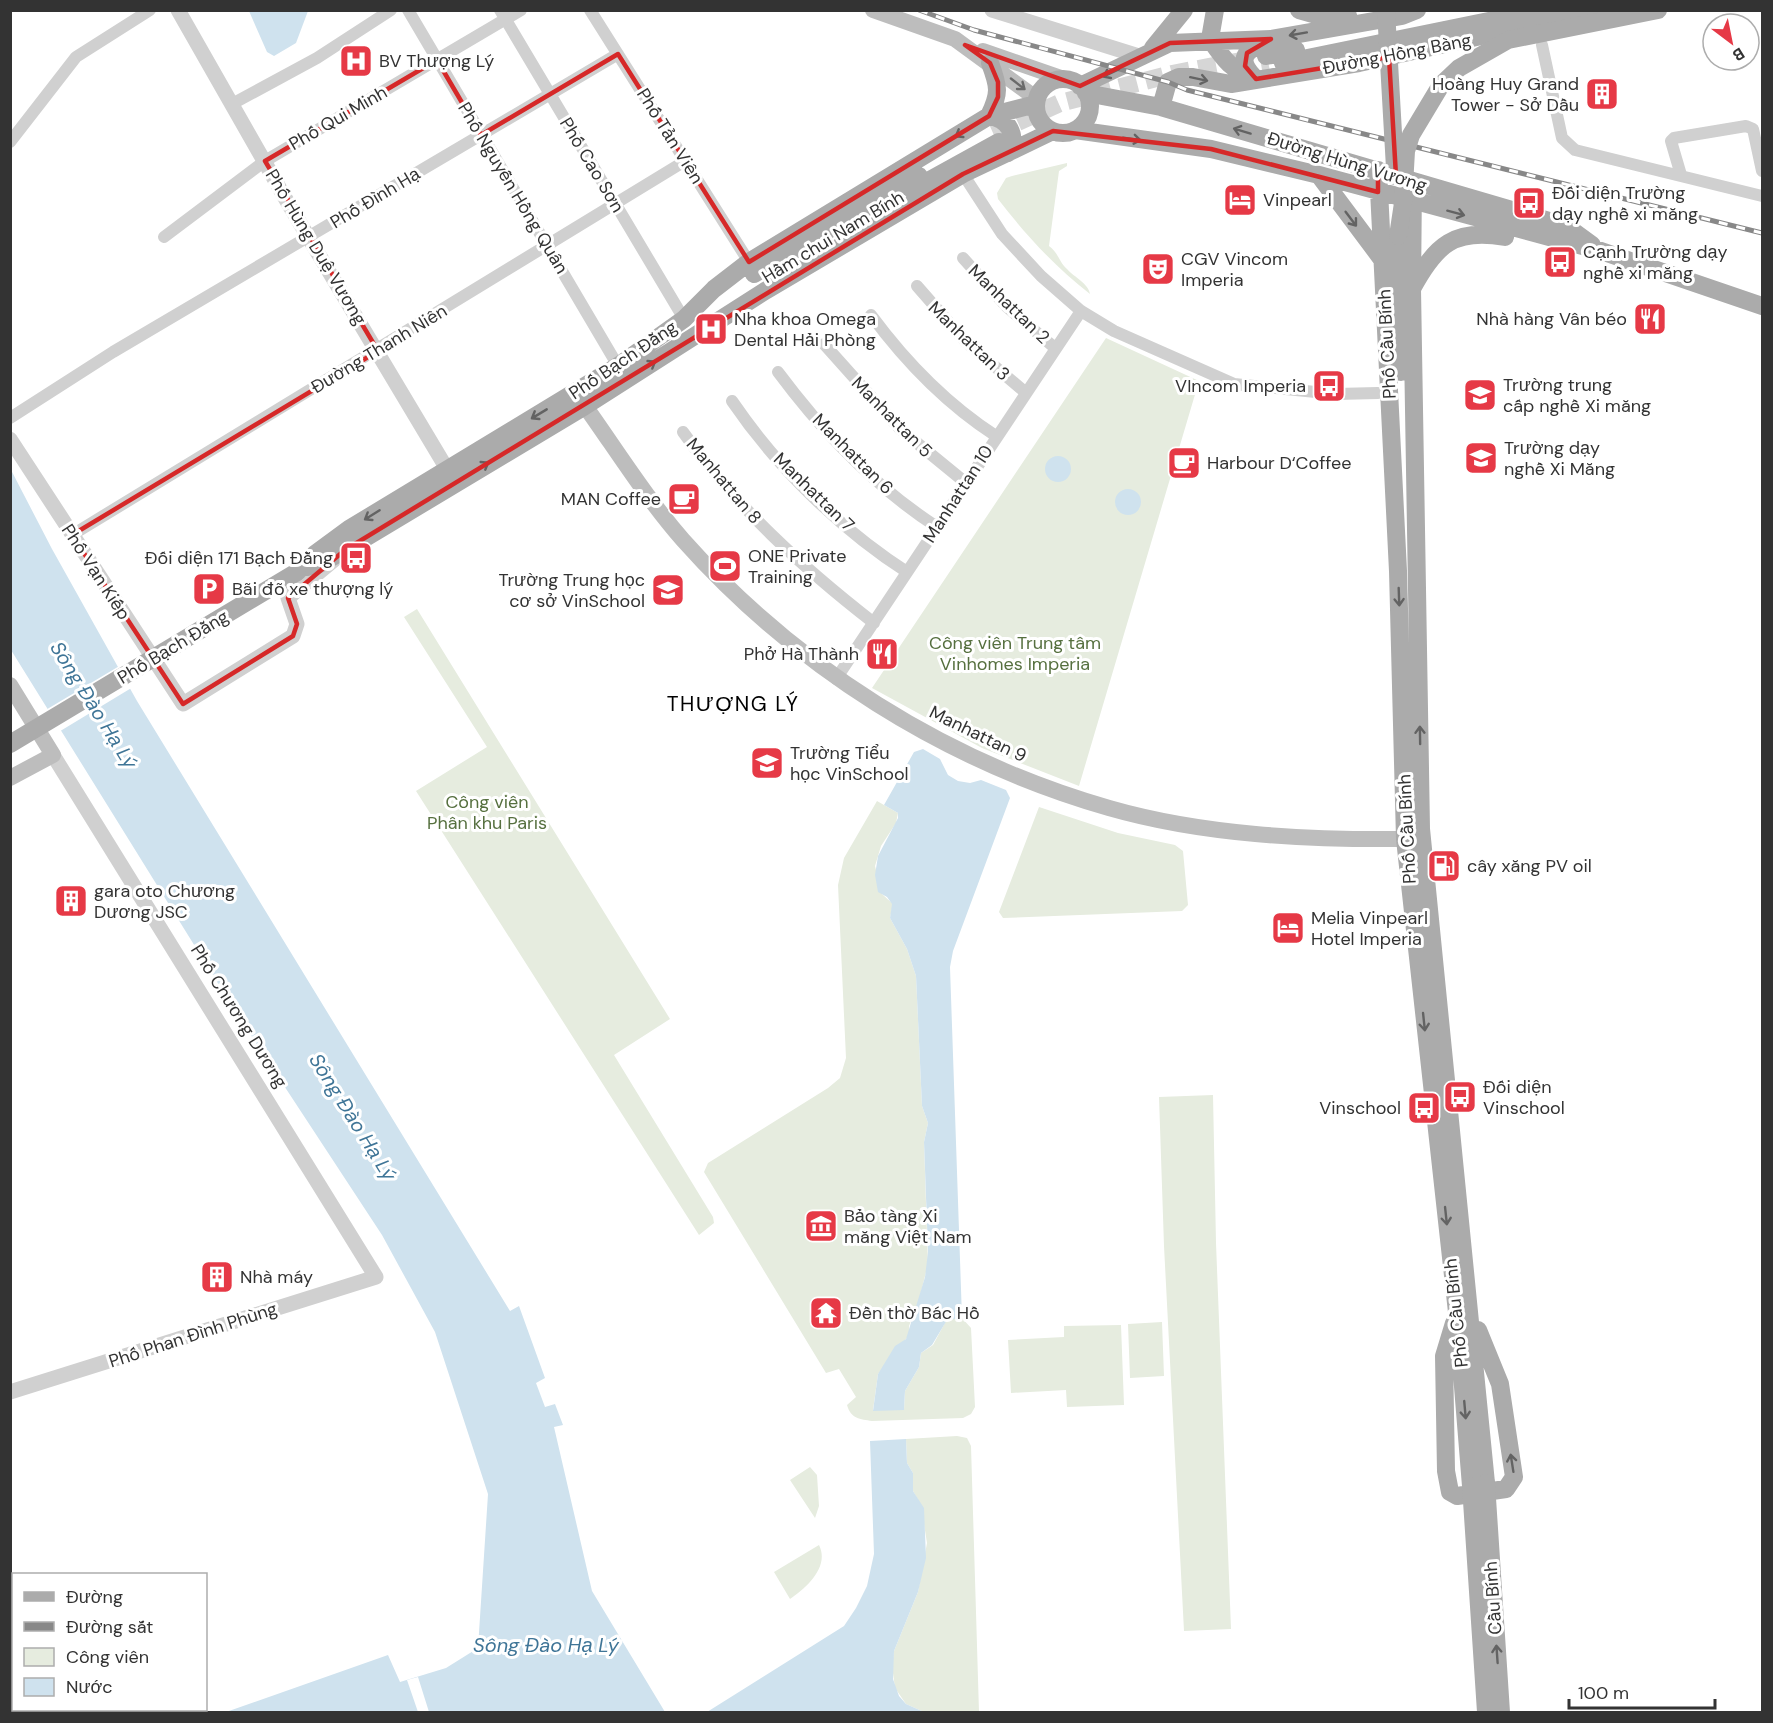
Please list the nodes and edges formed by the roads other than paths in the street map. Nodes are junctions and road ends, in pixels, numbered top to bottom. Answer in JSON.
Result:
{"nodes":[{"id":1,"x":150,"y":10,"type":"edge"},
{"id":2,"x":178,"y":10,"type":"edge"},
{"id":3,"x":391,"y":10,"type":"edge"},
{"id":4,"x":408,"y":10,"type":"edge"},
{"id":5,"x":521,"y":10,"type":"edge"},
{"id":6,"x":590,"y":10,"type":"edge"},
{"id":7,"x":873,"y":10,"type":"edge"},
{"id":8,"x":992,"y":10,"type":"edge"},
{"id":9,"x":1184,"y":10,"type":"edge"},
{"id":10,"x":1215,"y":10,"type":"edge"},
{"id":11,"x":1299,"y":10,"type":"edge"},
{"id":12,"x":1371,"y":10,"type":"edge"},
{"id":13,"x":1386,"y":10,"type":"edge"},
{"id":14,"x":1417,"y":10,"type":"edge"},
{"id":15,"x":1489,"y":10,"type":"edge"},
{"id":16,"x":1544,"y":10,"type":"edge"},
{"id":17,"x":1599,"y":10,"type":"edge"},
{"id":18,"x":1658,"y":10,"type":"edge"},
{"id":19,"x":502,"y":15,"type":"edge"},
{"id":20,"x":1210,"y":39,"type":"junction"},
{"id":21,"x":965,"y":45,"type":"junction"},
{"id":22,"x":1542,"y":45,"type":"dead end"},
{"id":23,"x":618,"y":54,"type":"junction"},
{"id":24,"x":1146,"y":54,"type":"junction"},
{"id":25,"x":1269,"y":54,"type":"junction"},
{"id":26,"x":437,"y":60,"type":"junction"},
{"id":27,"x":990,"y":63,"type":"junction"},
{"id":28,"x":1256,"y":79,"type":"junction"},
{"id":29,"x":1077,"y":86,"type":"junction"},
{"id":30,"x":550,"y":94,"type":"junction"},
{"id":31,"x":1036,"y":102,"type":"junction"},
{"id":32,"x":232,"y":104,"type":"junction"},
{"id":33,"x":1161,"y":107,"type":"junction"},
{"id":34,"x":1075,"y":130,"type":"junction"},
{"id":35,"x":1053,"y":131,"type":"junction"},
{"id":36,"x":482,"y":135,"type":"junction"},
{"id":37,"x":997,"y":136,"type":"junction"},
{"id":38,"x":10,"y":142,"type":"edge"},
{"id":39,"x":1325,"y":154,"type":"junction"},
{"id":40,"x":265,"y":160,"type":"junction"},
{"id":41,"x":686,"y":161,"type":"junction"},
{"id":42,"x":1378,"y":170,"type":"junction"},
{"id":43,"x":1762,"y":171,"type":"edge"},
{"id":44,"x":963,"y":174,"type":"junction"},
{"id":45,"x":1319,"y":175,"type":"junction"},
{"id":46,"x":1681,"y":175,"type":"junction"},
{"id":47,"x":1413,"y":182,"type":"junction"},
{"id":48,"x":1378,"y":192,"type":"junction"},
{"id":49,"x":1762,"y":196,"type":"edge"},
{"id":50,"x":1414,"y":202,"type":"junction"},
{"id":51,"x":616,"y":204,"type":"junction"},
{"id":52,"x":1398,"y":236,"type":"junction"},
{"id":53,"x":164,"y":237,"type":"dead end"},
{"id":54,"x":309,"y":237,"type":"junction"},
{"id":55,"x":1547,"y":237,"type":"junction"},
{"id":56,"x":548,"y":246,"type":"junction"},
{"id":57,"x":1601,"y":251,"type":"junction"},
{"id":58,"x":963,"y":258,"type":"dead end"},
{"id":59,"x":749,"y":262,"type":"junction"},
{"id":60,"x":1384,"y":262,"type":"junction"},
{"id":61,"x":917,"y":286,"type":"dead end"},
{"id":62,"x":1412,"y":289,"type":"junction"},
{"id":63,"x":1762,"y":306,"type":"edge"},
{"id":64,"x":1081,"y":311,"type":"junction"},
{"id":65,"x":871,"y":315,"type":"dead end"},
{"id":66,"x":684,"y":319,"type":"junction"},
{"id":67,"x":824,"y":344,"type":"dead end"},
{"id":68,"x":677,"y":347,"type":"junction"},
{"id":69,"x":1055,"y":348,"type":"junction"},
{"id":70,"x":378,"y":351,"type":"junction"},
{"id":71,"x":618,"y":366,"type":"junction"},
{"id":72,"x":778,"y":372,"type":"dead end"},
{"id":73,"x":1025,"y":392,"type":"junction"},
{"id":74,"x":1378,"y":393,"type":"dead end"},
{"id":75,"x":732,"y":401,"type":"dead end"},
{"id":76,"x":585,"y":406,"type":"junction"},
{"id":77,"x":10,"y":418,"type":"edge"},
{"id":78,"x":683,"y":432,"type":"dead end"},
{"id":79,"x":996,"y":436,"type":"junction"},
{"id":80,"x":10,"y":439,"type":"edge"},
{"id":81,"x":452,"y":475,"type":"junction"},
{"id":82,"x":966,"y":483,"type":"junction"},
{"id":83,"x":1404,"y":521,"type":"junction"},
{"id":84,"x":937,"y":527,"type":"junction"},
{"id":85,"x":72,"y":535,"type":"junction"},
{"id":86,"x":345,"y":550,"type":"junction"},
{"id":87,"x":1416,"y":562,"type":"junction"},
{"id":88,"x":300,"y":570,"type":"junction"},
{"id":89,"x":1398,"y":571,"type":"junction"},
{"id":90,"x":907,"y":572,"type":"junction"},
{"id":91,"x":874,"y":623,"type":"junction"},
{"id":92,"x":836,"y":679,"type":"junction"},
{"id":93,"x":10,"y":685,"type":"edge"},
{"id":94,"x":10,"y":744,"type":"edge"},
{"id":95,"x":53,"y":754,"type":"junction"},
{"id":96,"x":10,"y":778,"type":"edge"},
{"id":97,"x":1405,"y":839,"type":"junction"},
{"id":98,"x":1429,"y":995,"type":"junction"},
{"id":99,"x":376,"y":1277,"type":"joint"},
{"id":100,"x":1464,"y":1312,"type":"junction"},
{"id":101,"x":10,"y":1392,"type":"edge"},
{"id":102,"x":1479,"y":1484,"type":"junction"},
{"id":103,"x":1486,"y":1713,"type":"edge"},
{"id":104,"x":1501,"y":1713,"type":"edge"}],
"edges":[{"from":1,"to":38,"type":"street"},
{"from":2,"to":32,"type":"street","name":"Phố Hùng Duệ Vương"},
{"from":3,"to":32,"type":"street"},
{"from":4,"to":26,"type":"street","name":"Phố Nguyễn Hồng Quân"},
{"from":5,"to":19,"type":"street","name":"Phố Qui Minh"},
{"from":6,"to":23,"type":"street","name":"Phố Tản Viên"},
{"from":7,"to":21,"type":"main road","name":"Đường Hùng Vương"},
{"from":8,"to":24,"type":"street"},
{"from":9,"to":24,"type":"main road"},
{"from":10,"to":20,"type":"main road"},
{"from":11,"to":12,"type":"main road"},
{"from":13,"to":52,"type":"main road","bridge":true},
{"from":14,"to":25,"type":"main road","name":"Đường Hồng Bàng","one_way":true},
{"from":15,"to":25,"type":"main road"},
{"from":16,"to":25,"type":"main road"},
{"from":17,"to":28,"type":"main road","name":"Đường Hồng Bàng"},
{"from":18,"to":52,"type":"main road","bridge":true},
{"from":19,"to":26,"type":"street","name":"Phố Qui Minh"},
{"from":19,"to":30,"type":"street","name":"Phố Cao Sơn"},
{"from":20,"to":24,"type":"main road","name":"Đường Hồng Bàng"},
{"from":20,"to":25,"type":"main road","name":"Đường Hồng Bàng"},
{"from":20,"to":28,"type":"main road"},
{"from":21,"to":27,"type":"main road","name":"Đường Hùng Vương"},
{"from":21,"to":29,"type":"main road","name":"Đường Hùng Vương"},
{"from":22,"to":46,"type":"street"},
{"from":23,"to":30,"type":"street","name":"Phố Đình Hạ"},
{"from":23,"to":41,"type":"street","name":"Phố Tản Viên"},
{"from":24,"to":29,"type":"main road","name":"Đường Hồng Bàng","one_way":true},
{"from":25,"to":28,"type":"main road"},
{"from":26,"to":36,"type":"street","name":"Phố Nguyễn Hồng Quân"},
{"from":26,"to":40,"type":"street","name":"Phố Qui Minh"},
{"from":27,"to":31,"type":"main road","name":"Đường Hùng Vương","one_way":true},
{"from":27,"to":37,"type":"main road"},
{"from":33,"to":28,"type":"main road","name":"Đường Hồng Bàng","one_way":true},
{"from":29,"to":31,"type":"main road"},
{"from":29,"to":33,"type":"main road","name":"Đường Hùng Vương"},
{"from":29,"to":34,"type":"main road"},
{"from":30,"to":36,"type":"street","name":"Phố Đình Hạ"},
{"from":30,"to":51,"type":"street","name":"Phố Cao Sơn"},
{"from":31,"to":35,"type":"main road"},
{"from":31,"to":37,"type":"main road","name":"Phố Bạch Đằng"},
{"from":32,"to":40,"type":"street","name":"Phố Hùng Duệ Vương"},
{"from":39,"to":33,"type":"main road","name":"Đường Hùng Vương","one_way":true},
{"from":34,"to":35,"type":"main road"},
{"from":34,"to":45,"type":"main road","name":"Đường Hùng Vương","one_way":true},
{"from":35,"to":37,"type":"main road","name":"Phố Bạch Đằng"},
{"from":36,"to":54,"type":"street","name":"Phố Đình Hạ"},
{"from":36,"to":56,"type":"street","name":"Phố Nguyễn Hồng Quân"},
{"from":37,"to":44,"type":"main road","name":"Phố Bạch Đằng"},
{"from":37,"to":59,"type":"main road","name":"Phố Bạch Đằng","one_way":true},
{"from":37,"to":66,"type":"main road","name":"Hầm chui Nam Bính"},
{"from":37,"to":68,"type":"main road","name":"Hầm chui Nam Bính"},
{"from":39,"to":42,"type":"main road","name":"Đường Hùng Vương"},
{"from":39,"to":45,"type":"main road"},
{"from":40,"to":53,"type":"street","name":"Phố Qui Minh"},
{"from":40,"to":54,"type":"street","name":"Phố Hùng Duệ Vương"},
{"from":41,"to":51,"type":"street","name":"Đường Thanh Niên"},
{"from":41,"to":59,"type":"street","name":"Phố Tản Viên"},
{"from":42,"to":47,"type":"main road","name":"Đường Hùng Vương"},
{"from":42,"to":48,"type":"main road","name":"Phố Cầu Bính"},
{"from":43,"to":46,"type":"street"},
{"from":44,"to":64,"type":"street"},
{"from":44,"to":68,"type":"main road","name":"Phố Bạch Đằng"},
{"from":45,"to":48,"type":"main road","name":"Đường Hùng Vương"},
{"from":45,"to":60,"type":"main road","one_way":true},
{"from":46,"to":49,"type":"street"},
{"from":47,"to":50,"type":"main road","name":"Phố Cầu Bính"},
{"from":47,"to":57,"type":"main road","name":"Đường Hùng Vương"},
{"from":48,"to":50,"type":"main road","name":"Đường Hùng Vương"},
{"from":48,"to":60,"type":"main road","name":"Phố Cầu Bính"},
{"from":50,"to":55,"type":"main road","name":"Đường Hùng Vương","one_way":true},
{"from":50,"to":62,"type":"main road","name":"Phố Cầu Bính"},
{"from":51,"to":56,"type":"street","name":"Đường Thanh Niên"},
{"from":51,"to":66,"type":"street","name":"Phố Cao Sơn"},
{"from":52,"to":83,"type":"main road"},
{"from":54,"to":70,"type":"street","name":"Phố Hùng Duệ Vương"},
{"from":54,"to":77,"type":"street","name":"Phố Đình Hạ"},
{"from":55,"to":57,"type":"main road","name":"Đường Hùng Vương"},
{"from":55,"to":62,"type":"main road"},
{"from":56,"to":70,"type":"street","name":"Đường Thanh Niên"},
{"from":56,"to":71,"type":"street","name":"Phố Nguyễn Hồng Quân"},
{"from":57,"to":63,"type":"main road","name":"Đường Hùng Vương"},
{"from":58,"to":69,"type":"street","name":"Manhattan 2"},
{"from":59,"to":66,"type":"main road","name":"Phố Bạch Đằng"},
{"from":60,"to":89,"type":"main road","name":"Phố Cầu Bính"},
{"from":61,"to":73,"type":"street","name":"Manhattan 3"},
{"from":62,"to":87,"type":"main road","name":"Phố Cầu Bính"},
{"from":64,"to":69,"type":"street","name":"Manhattan 10"},
{"from":64,"to":74,"type":"street"},
{"from":65,"to":79,"type":"street"},
{"from":66,"to":71,"type":"main road","name":"Phố Bạch Đằng"},
{"from":67,"to":82,"type":"street","name":"Manhattan 5"},
{"from":76,"to":68,"type":"main road","name":"Phố Bạch Đằng","one_way":true},
{"from":69,"to":73,"type":"street","name":"Manhattan 10"},
{"from":70,"to":81,"type":"street","name":"Phố Hùng Duệ Vương"},
{"from":70,"to":85,"type":"street","name":"Đường Thanh Niên"},
{"from":71,"to":81,"type":"main road","name":"Phố Bạch Đằng","one_way":true},
{"from":72,"to":84,"type":"street","name":"Manhattan 6"},
{"from":73,"to":79,"type":"street","name":"Manhattan 10"},
{"from":75,"to":90,"type":"street","name":"Manhattan 7"},
{"from":81,"to":76,"type":"main road","name":"Phố Bạch Đằng","one_way":true},
{"from":76,"to":92,"type":"main road","name":"Manhattan 9"},
{"from":78,"to":91,"type":"street","name":"Manhattan 8"},
{"from":79,"to":82,"type":"street","name":"Manhattan 10"},
{"from":80,"to":85,"type":"street","name":"Phố Vạn Kiếp"},
{"from":81,"to":86,"type":"main road","name":"Phố Bạch Đằng"},
{"from":81,"to":88,"type":"main road","name":"Phố Bạch Đằng","one_way":true},
{"from":82,"to":84,"type":"street","name":"Manhattan 10"},
{"from":83,"to":87,"type":"main road"},
{"from":83,"to":89,"type":"main road"},
{"from":84,"to":90,"type":"street","name":"Manhattan 10"},
{"from":85,"to":86,"type":"street","name":"Phố Vạn Kiếp"},
{"from":86,"to":88,"type":"main road","name":"Phố Bạch Đằng"},
{"from":98,"to":87,"type":"main road","name":"Phố Cầu Bính","one_way":true},
{"from":88,"to":94,"type":"main road","name":"Phố Bạch Đằng","bridge":true},
{"from":89,"to":97,"type":"main road","name":"Phố Cầu Bính","one_way":true},
{"from":90,"to":91,"type":"street","name":"Manhattan 10"},
{"from":91,"to":92,"type":"street","name":"Manhattan 10"},
{"from":92,"to":97,"type":"main road","name":"Manhattan 9"},
{"from":93,"to":95,"type":"main road","name":"Phố Chương Dương"},
{"from":95,"to":96,"type":"main road"},
{"from":95,"to":99,"type":"street","name":"Phố Chương Dương"},
{"from":97,"to":98,"type":"main road","name":"Phố Cầu Bính"},
{"from":98,"to":100,"type":"main road","name":"Phố Cầu Bính"},
{"from":99,"to":101,"type":"street","name":"Phố Phan Đình Phùng"},
{"from":100,"to":100,"type":"main road","one_way":true},
{"from":100,"to":102,"type":"main road","name":"Phố Cầu Bính"},
{"from":102,"to":103,"type":"main road","name":"Cầu Bính","bridge":true},
{"from":104,"to":102,"type":"main road","name":"Cầu Bính","one_way":true,"bridge":true}]}
